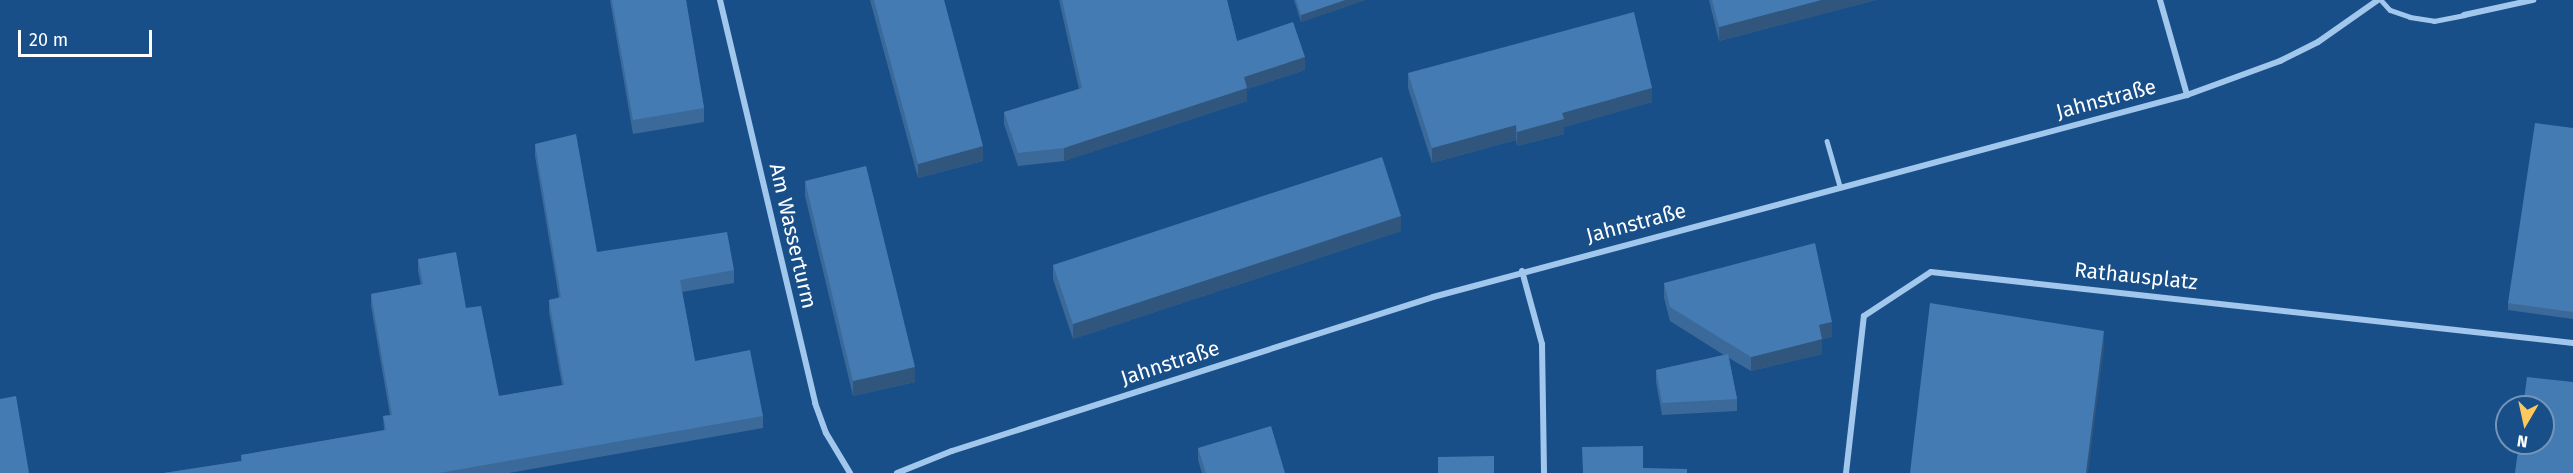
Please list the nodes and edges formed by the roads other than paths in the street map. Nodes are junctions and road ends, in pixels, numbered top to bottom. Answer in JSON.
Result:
{"nodes":[{"id":1,"x":720,"y":0,"type":"edge"},
{"id":2,"x":2160,"y":0,"type":"edge"},
{"id":3,"x":2379,"y":0,"type":"edge"},
{"id":4,"x":2533,"y":0,"type":"edge"},
{"id":5,"x":2464,"y":15,"type":"joint"},
{"id":6,"x":2187,"y":95,"type":"junction"},
{"id":7,"x":1827,"y":141,"type":"dead end"},
{"id":8,"x":1840,"y":186,"type":"junction"},
{"id":9,"x":1522,"y":271,"type":"junction"},
{"id":10,"x":2573,"y":343,"type":"edge"},
{"id":11,"x":850,"y":473,"type":"edge"},
{"id":12,"x":897,"y":473,"type":"edge"},
{"id":13,"x":1544,"y":473,"type":"edge"},
{"id":14,"x":1846,"y":473,"type":"edge"}],
"edges":[{"from":1,"to":11,"type":"street","name":"Am Wasserturm"},
{"from":2,"to":6,"type":"street"},
{"from":3,"to":5,"type":"lane"},
{"from":3,"to":6,"type":"street","name":"Jahnstraße"},
{"from":4,"to":5,"type":"street"},
{"from":6,"to":8,"type":"street","name":"Jahnstraße"},
{"from":7,"to":8,"type":"lane"},
{"from":8,"to":9,"type":"street","name":"Jahnstraße"},
{"from":9,"to":12,"type":"street","name":"Jahnstraße"},
{"from":9,"to":13,"type":"street"},
{"from":10,"to":14,"type":"street","name":"Rathausplatz"}]}
